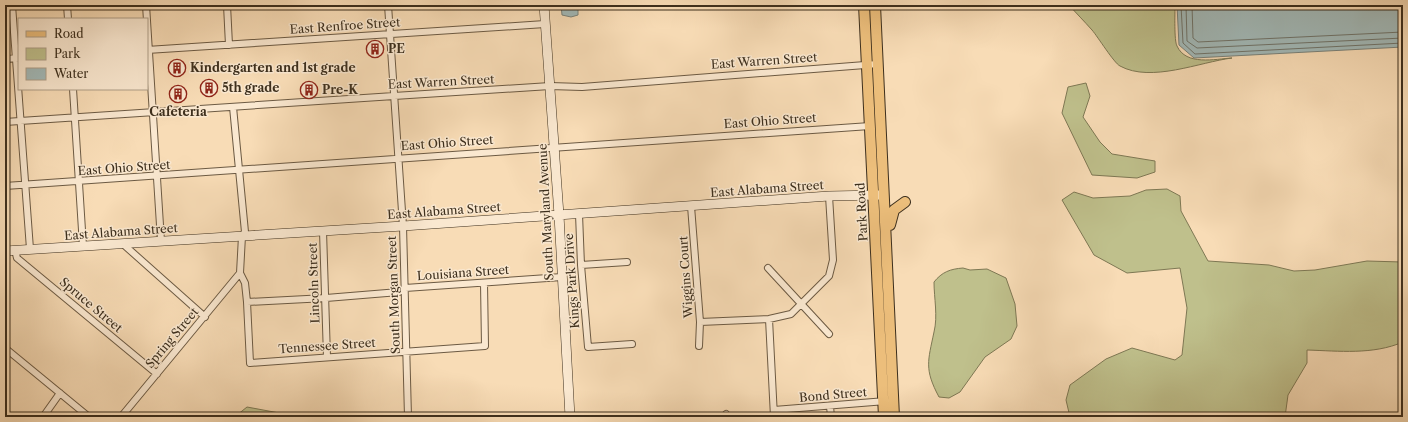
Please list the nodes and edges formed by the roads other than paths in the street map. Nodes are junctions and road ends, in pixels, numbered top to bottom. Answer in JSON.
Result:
{"nodes":[{"id":1,"x":12,"y":5,"type":"edge"},
{"id":2,"x":67,"y":5,"type":"edge"},
{"id":3,"x":146,"y":5,"type":"edge"},
{"id":4,"x":227,"y":5,"type":"edge"},
{"id":5,"x":388,"y":5,"type":"edge"},
{"id":6,"x":544,"y":5,"type":"edge"},
{"id":7,"x":864,"y":5,"type":"edge"},
{"id":8,"x":875,"y":5,"type":"edge"},
{"id":9,"x":68,"y":18,"type":"edge"},
{"id":10,"x":147,"y":18,"type":"edge"},
{"id":11,"x":545,"y":24,"type":"junction"},
{"id":12,"x":390,"y":34,"type":"junction"},
{"id":13,"x":229,"y":45,"type":"junction"},
{"id":14,"x":148,"y":50,"type":"edge"},
{"id":15,"x":5,"y":59,"type":"edge"},
{"id":16,"x":17,"y":59,"type":"edge"},
{"id":17,"x":867,"y":64,"type":"junction"},
{"id":18,"x":878,"y":64,"type":"junction"},
{"id":19,"x":18,"y":80,"type":"edge"},
{"id":20,"x":550,"y":86,"type":"junction"},
{"id":21,"x":18,"y":90,"type":"edge"},
{"id":22,"x":73,"y":90,"type":"edge"},
{"id":23,"x":394,"y":96,"type":"junction"},
{"id":24,"x":233,"y":107,"type":"junction"},
{"id":25,"x":152,"y":113,"type":"junction"},
{"id":26,"x":75,"y":118,"type":"junction"},
{"id":27,"x":20,"y":121,"type":"junction"},
{"id":28,"x":5,"y":122,"type":"edge"},
{"id":29,"x":870,"y":126,"type":"junction"},
{"id":30,"x":882,"y":144,"type":"junction"},
{"id":31,"x":554,"y":148,"type":"junction"},
{"id":32,"x":398,"y":157,"type":"junction"},
{"id":33,"x":239,"y":169,"type":"junction"},
{"id":34,"x":156,"y":176,"type":"junction"},
{"id":35,"x":79,"y":182,"type":"junction"},
{"id":36,"x":26,"y":185,"type":"junction"},
{"id":37,"x":5,"y":186,"type":"edge"},
{"id":38,"x":874,"y":195,"type":"junction"},
{"id":39,"x":884,"y":195,"type":"junction"},
{"id":40,"x":829,"y":196,"type":"junction"},
{"id":41,"x":905,"y":202,"type":"dead end"},
{"id":42,"x":691,"y":206,"type":"junction"},
{"id":43,"x":579,"y":214,"type":"junction"},
{"id":44,"x":559,"y":215,"type":"junction"},
{"id":45,"x":403,"y":226,"type":"junction"},
{"id":46,"x":323,"y":231,"type":"junction"},
{"id":47,"x":242,"y":236,"type":"junction"},
{"id":48,"x":887,"y":236,"type":"junction"},
{"id":49,"x":160,"y":241,"type":"junction"},
{"id":50,"x":124,"y":244,"type":"junction"},
{"id":51,"x":83,"y":246,"type":"junction"},
{"id":52,"x":30,"y":249,"type":"junction"},
{"id":53,"x":15,"y":250,"type":"junction"},
{"id":54,"x":5,"y":251,"type":"edge"},
{"id":55,"x":626,"y":262,"type":"dead end"},
{"id":56,"x":581,"y":265,"type":"junction"},
{"id":57,"x":768,"y":268,"type":"dead end"},
{"id":58,"x":888,"y":272,"type":"junction"},
{"id":59,"x":240,"y":273,"type":"junction"},
{"id":60,"x":562,"y":277,"type":"junction"},
{"id":61,"x":484,"y":283,"type":"junction"},
{"id":62,"x":406,"y":288,"type":"junction"},
{"id":63,"x":326,"y":298,"type":"junction"},
{"id":64,"x":247,"y":302,"type":"junction"},
{"id":65,"x":802,"y":304,"type":"junction"},
{"id":66,"x":205,"y":316,"type":"junction"},
{"id":67,"x":769,"y":319,"type":"junction"},
{"id":68,"x":700,"y":322,"type":"junction"},
{"id":69,"x":829,"y":334,"type":"dead end"},
{"id":70,"x":632,"y":344,"type":"dead end"},
{"id":71,"x":699,"y":346,"type":"dead end"},
{"id":72,"x":5,"y":348,"type":"edge"},
{"id":73,"x":406,"y":352,"type":"junction"},
{"id":74,"x":327,"y":357,"type":"junction"},
{"id":75,"x":157,"y":374,"type":"junction"},
{"id":76,"x":60,"y":393,"type":"junction"},
{"id":77,"x":889,"y":401,"type":"junction"},
{"id":78,"x":830,"y":406,"type":"junction"},
{"id":79,"x":774,"y":414,"type":"edge"},
{"id":80,"x":43,"y":417,"type":"edge"},
{"id":81,"x":89,"y":417,"type":"edge"},
{"id":82,"x":121,"y":417,"type":"edge"},
{"id":83,"x":408,"y":417,"type":"edge"},
{"id":84,"x":570,"y":417,"type":"edge"},
{"id":85,"x":831,"y":417,"type":"edge"},
{"id":86,"x":884,"y":417,"type":"edge"},
{"id":87,"x":890,"y":417,"type":"edge"},
{"id":88,"x":894,"y":417,"type":"edge"}],
"edges":[{"from":1,"to":16,"type":"street"},
{"from":2,"to":9,"type":"street"},
{"from":3,"to":10,"type":"street"},
{"from":4,"to":13,"type":"street"},
{"from":5,"to":12,"type":"street","name":"South Morgan Street"},
{"from":6,"to":11,"type":"street","name":"South Maryland Avenue"},
{"from":7,"to":17,"type":"main road","name":"Park Road"},
{"from":8,"to":18,"type":"main road","name":"Park Road"},
{"from":11,"to":12,"type":"street","name":"East Renfroe Street"},
{"from":11,"to":20,"type":"street","name":"South Maryland Avenue"},
{"from":12,"to":13,"type":"street","name":"East Renfroe Street"},
{"from":12,"to":23,"type":"street","name":"South Morgan Street"},
{"from":13,"to":14,"type":"street","name":"East Renfroe Street"},
{"from":14,"to":25,"type":"street"},
{"from":15,"to":16,"type":"street"},
{"from":16,"to":19,"type":"street"},
{"from":17,"to":18,"type":"street","name":"East Warren Street"},
{"from":17,"to":20,"type":"street","name":"East Warren Street"},
{"from":17,"to":29,"type":"main road","name":"Park Road"},
{"from":17,"to":30,"type":"main road"},
{"from":18,"to":30,"type":"main road","name":"Park Road"},
{"from":20,"to":23,"type":"street","name":"East Warren Street"},
{"from":20,"to":31,"type":"street","name":"South Maryland Avenue"},
{"from":21,"to":27,"type":"street"},
{"from":22,"to":26,"type":"street"},
{"from":23,"to":24,"type":"street","name":"East Warren Street"},
{"from":23,"to":32,"type":"street","name":"South Morgan Street"},
{"from":24,"to":25,"type":"street","name":"East Warren Street"},
{"from":24,"to":33,"type":"street"},
{"from":25,"to":26,"type":"street","name":"East Warren Street"},
{"from":25,"to":34,"type":"street"},
{"from":26,"to":27,"type":"street","name":"East Warren Street"},
{"from":26,"to":35,"type":"street"},
{"from":27,"to":28,"type":"street","name":"East Warren Street"},
{"from":27,"to":36,"type":"street"},
{"from":29,"to":31,"type":"street","name":"East Ohio Street"},
{"from":29,"to":38,"type":"main road","name":"Park Road"},
{"from":30,"to":39,"type":"main road","name":"Park Road"},
{"from":31,"to":32,"type":"street","name":"East Ohio Street"},
{"from":31,"to":44,"type":"street","name":"South Maryland Avenue"},
{"from":32,"to":33,"type":"street","name":"East Ohio Street"},
{"from":32,"to":45,"type":"street","name":"South Morgan Street"},
{"from":33,"to":34,"type":"street","name":"East Ohio Street"},
{"from":33,"to":47,"type":"street"},
{"from":34,"to":35,"type":"street","name":"East Ohio Street"},
{"from":34,"to":49,"type":"street"},
{"from":35,"to":36,"type":"street","name":"East Ohio Street"},
{"from":35,"to":51,"type":"street"},
{"from":36,"to":37,"type":"street","name":"East Ohio Street"},
{"from":36,"to":52,"type":"street"},
{"from":38,"to":39,"type":"street","name":"East Alabama Street"},
{"from":38,"to":40,"type":"street","name":"East Alabama Street"},
{"from":38,"to":58,"type":"main road"},
{"from":38,"to":77,"type":"main road","name":"Park Road"},
{"from":39,"to":48,"type":"main road","name":"Park Road"},
{"from":40,"to":42,"type":"street","name":"East Alabama Street"},
{"from":40,"to":65,"type":"street"},
{"from":41,"to":48,"type":"main road"},
{"from":42,"to":43,"type":"street","name":"East Alabama Street"},
{"from":42,"to":68,"type":"street","name":"Wiggins Court"},
{"from":43,"to":44,"type":"street","name":"East Alabama Street"},
{"from":43,"to":56,"type":"street","name":"Kings Park Drive"},
{"from":44,"to":45,"type":"street","name":"East Alabama Street"},
{"from":44,"to":60,"type":"street","name":"South Maryland Avenue"},
{"from":45,"to":46,"type":"street","name":"East Alabama Street"},
{"from":45,"to":62,"type":"street","name":"South Morgan Street"},
{"from":46,"to":47,"type":"street","name":"East Alabama Street"},
{"from":46,"to":63,"type":"street","name":"Lincoln Street"},
{"from":47,"to":49,"type":"street","name":"East Alabama Street"},
{"from":47,"to":59,"type":"street"},
{"from":48,"to":58,"type":"main road","name":"Park Road"},
{"from":49,"to":50,"type":"street","name":"East Alabama Street"},
{"from":50,"to":51,"type":"street","name":"East Alabama Street"},
{"from":50,"to":66,"type":"street"},
{"from":51,"to":52,"type":"street","name":"East Alabama Street"},
{"from":52,"to":53,"type":"street","name":"East Alabama Street"},
{"from":53,"to":54,"type":"street","name":"East Alabama Street"},
{"from":53,"to":75,"type":"street","name":"Spruce Street"},
{"from":55,"to":56,"type":"street"},
{"from":56,"to":70,"type":"street","name":"Kings Park Drive"},
{"from":57,"to":65,"type":"street"},
{"from":58,"to":77,"type":"main road","name":"Park Road"},
{"from":59,"to":64,"type":"street"},
{"from":59,"to":66,"type":"street","name":"Spring Street"},
{"from":60,"to":61,"type":"street","name":"Louisiana Street"},
{"from":60,"to":84,"type":"street","name":"South Maryland Avenue"},
{"from":61,"to":62,"type":"street","name":"Louisiana Street"},
{"from":61,"to":73,"type":"street","name":"Tennessee Street"},
{"from":62,"to":63,"type":"street","name":"Louisiana Street"},
{"from":62,"to":73,"type":"street","name":"South Morgan Street"},
{"from":63,"to":64,"type":"street","name":"Louisiana Street"},
{"from":63,"to":74,"type":"street","name":"Lincoln Street"},
{"from":64,"to":74,"type":"street","name":"Tennessee Street"},
{"from":65,"to":67,"type":"street"},
{"from":65,"to":69,"type":"street"},
{"from":66,"to":75,"type":"street","name":"Spring Street"},
{"from":67,"to":68,"type":"street"},
{"from":67,"to":79,"type":"street"},
{"from":68,"to":71,"type":"street","name":"Wiggins Court"},
{"from":72,"to":76,"type":"street"},
{"from":73,"to":74,"type":"street","name":"Tennessee Street"},
{"from":73,"to":83,"type":"street","name":"South Morgan Street"},
{"from":75,"to":82,"type":"street","name":"Spring Street"},
{"from":76,"to":80,"type":"street"},
{"from":76,"to":81,"type":"street"},
{"from":77,"to":78,"type":"street","name":"Bond Street"},
{"from":77,"to":86,"type":"main road","name":"Park Road"},
{"from":77,"to":87,"type":"main road"},
{"from":77,"to":88,"type":"main road","name":"Park Road"},
{"from":78,"to":79,"type":"street","name":"Bond Street"},
{"from":78,"to":85,"type":"street"}]}
